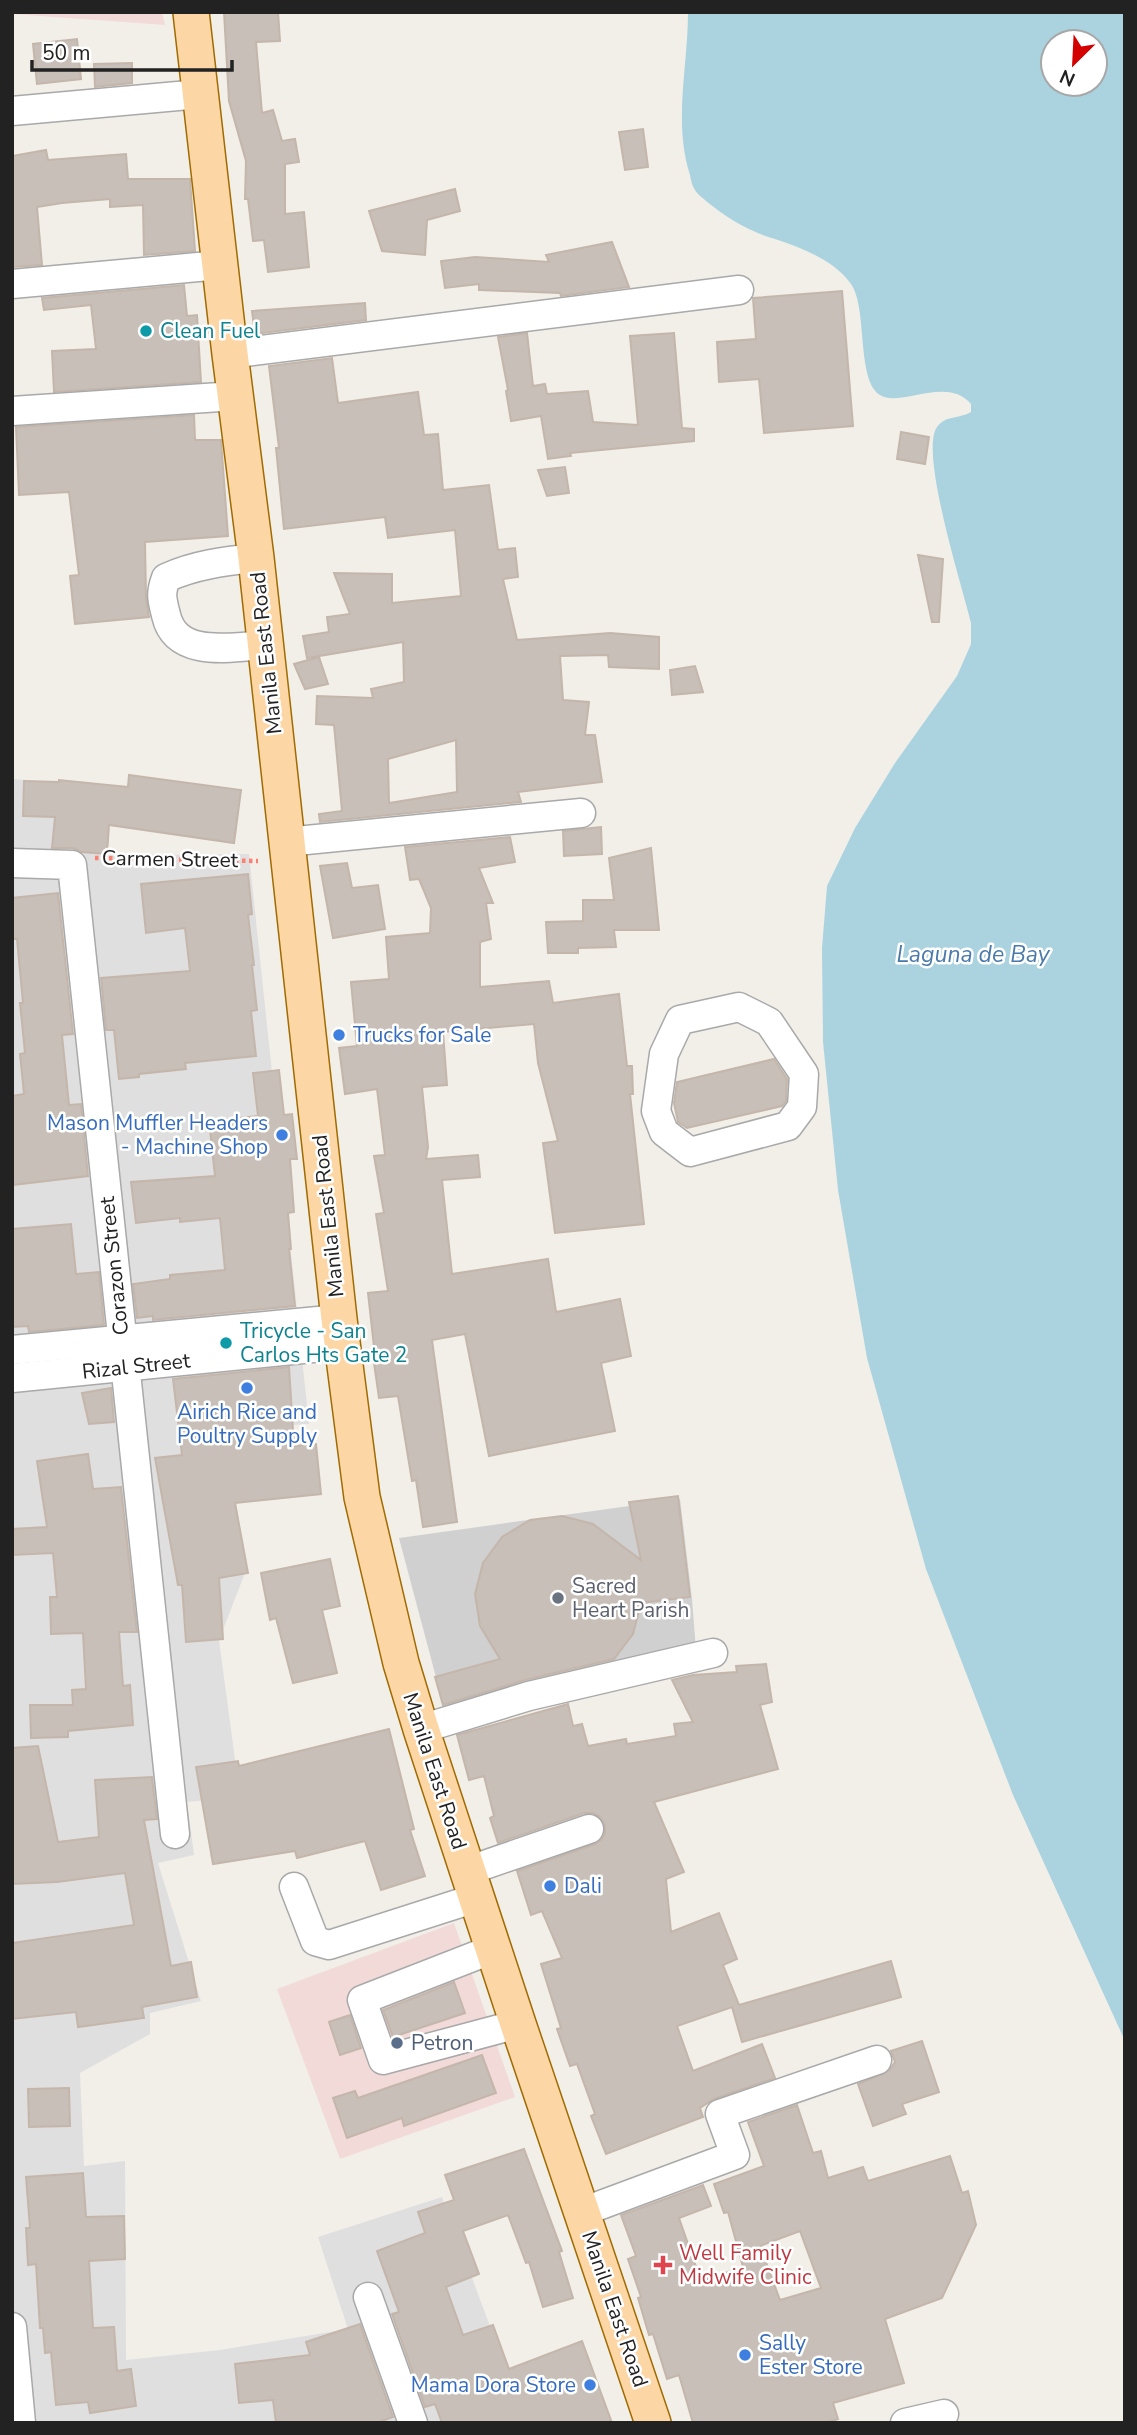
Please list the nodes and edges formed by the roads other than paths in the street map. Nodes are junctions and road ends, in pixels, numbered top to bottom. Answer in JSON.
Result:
{"nodes":[{"id":1,"x":191,"y":12,"type":"edge"},
{"id":2,"x":200,"y":94,"type":"junction"},
{"id":3,"x":12,"y":111,"type":"edge"},
{"id":4,"x":220,"y":265,"type":"junction"},
{"id":5,"x":12,"y":284,"type":"edge"},
{"id":6,"x":739,"y":290,"type":"dead end"},
{"id":7,"x":230,"y":354,"type":"junction"},
{"id":8,"x":235,"y":396,"type":"junction"},
{"id":9,"x":12,"y":411,"type":"edge"},
{"id":10,"x":256,"y":558,"type":"junction"},
{"id":11,"x":265,"y":645,"type":"junction"},
{"id":12,"x":581,"y":813,"type":"dead end"},
{"id":13,"x":287,"y":852,"type":"junction"},
{"id":14,"x":12,"y":863,"type":"edge"},
{"id":15,"x":72,"y":865,"type":"joint"},
{"id":16,"x":656,"y":1111,"type":"joint"},
{"id":17,"x":341,"y":1332,"type":"junction"},
{"id":18,"x":12,"y":1350,"type":"edge"},
{"id":19,"x":124,"y":1354,"type":"junction"},
{"id":20,"x":12,"y":1378,"type":"edge"},
{"id":21,"x":713,"y":1653,"type":"dead end"},
{"id":22,"x":421,"y":1729,"type":"junction"},
{"id":23,"x":589,"y":1829,"type":"dead end"},
{"id":24,"x":175,"y":1834,"type":"dead end"},
{"id":25,"x":471,"y":1884,"type":"junction"},
{"id":26,"x":294,"y":1887,"type":"dead end"},
{"id":27,"x":493,"y":1949,"type":"junction"},
{"id":28,"x":518,"y":2024,"type":"junction"},
{"id":29,"x":877,"y":2060,"type":"dead end"},
{"id":30,"x":582,"y":2212,"type":"junction"},
{"id":31,"x":368,"y":2297,"type":"dead end"},
{"id":32,"x":12,"y":2327,"type":"edge"},
{"id":33,"x":944,"y":2414,"type":"dead end"},
{"id":34,"x":21,"y":2423,"type":"edge"},
{"id":35,"x":414,"y":2423,"type":"edge"},
{"id":36,"x":653,"y":2423,"type":"edge"},
{"id":37,"x":905,"y":2423,"type":"edge"}],
"edges":[{"from":1,"to":2,"type":"main road","name":"Manila East Road"},
{"from":2,"to":3,"type":"street"},
{"from":2,"to":4,"type":"main road","name":"Manila East Road"},
{"from":4,"to":5,"type":"street"},
{"from":4,"to":7,"type":"main road","name":"Manila East Road"},
{"from":6,"to":7,"type":"street"},
{"from":7,"to":8,"type":"main road","name":"Manila East Road"},
{"from":8,"to":9,"type":"street"},
{"from":8,"to":10,"type":"main road","name":"Manila East Road"},
{"from":10,"to":11,"type":"main road","name":"Manila East Road"},
{"from":10,"to":11,"type":"street"},
{"from":11,"to":13,"type":"main road","name":"Manila East Road"},
{"from":12,"to":13,"type":"street"},
{"from":13,"to":17,"type":"main road","name":"Manila East Road"},
{"from":14,"to":15,"type":"street","name":"Carmen Street"},
{"from":15,"to":19,"type":"street","name":"Corazon Street"},
{"from":16,"to":16,"type":"street"},
{"from":17,"to":19,"type":"street","name":"Rizal Street"},
{"from":17,"to":22,"type":"main road","name":"Manila East Road"},
{"from":18,"to":19,"type":"street","name":"Rizal Street"},
{"from":19,"to":20,"type":"street","name":"Rizal Street"},
{"from":19,"to":24,"type":"street","name":"Corazon Street"},
{"from":21,"to":22,"type":"street"},
{"from":22,"to":25,"type":"main road","name":"Manila East Road"},
{"from":23,"to":25,"type":"street"},
{"from":25,"to":26,"type":"street"},
{"from":25,"to":27,"type":"main road","name":"Manila East Road"},
{"from":27,"to":28,"type":"main road","name":"Manila East Road"},
{"from":27,"to":28,"type":"street"},
{"from":28,"to":30,"type":"main road","name":"Manila East Road"},
{"from":29,"to":30,"type":"street"},
{"from":30,"to":36,"type":"main road","name":"Manila East Road"},
{"from":31,"to":35,"type":"street"},
{"from":32,"to":34,"type":"street"},
{"from":33,"to":37,"type":"street"}]}
